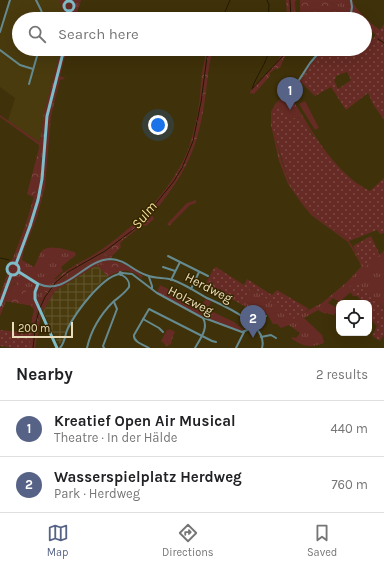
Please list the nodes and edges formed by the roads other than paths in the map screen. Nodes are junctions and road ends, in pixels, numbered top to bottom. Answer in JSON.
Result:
{"nodes":[{"id":1,"x":10,"y":0,"type":"edge"},
{"id":2,"x":36,"y":0,"type":"edge"},
{"id":3,"x":351,"y":0,"type":"edge"},
{"id":4,"x":65,"y":1,"type":"edge"},
{"id":5,"x":75,"y":1,"type":"edge"},
{"id":6,"x":69,"y":11,"type":"joint"},
{"id":7,"x":42,"y":12,"type":"edge"},
{"id":8,"x":352,"y":12,"type":"edge"},
{"id":9,"x":0,"y":32,"type":"edge"},
{"id":10,"x":0,"y":50,"type":"edge"},
{"id":11,"x":37,"y":56,"type":"edge"},
{"id":12,"x":62,"y":56,"type":"edge"},
{"id":13,"x":316,"y":56,"type":"edge"},
{"id":14,"x":33,"y":69,"type":"junction"},
{"id":15,"x":28,"y":84,"type":"dead end"},
{"id":16,"x":288,"y":96,"type":"dead end"},
{"id":17,"x":168,"y":256,"type":"dead end"},
{"id":18,"x":180,"y":262,"type":"junction"},
{"id":19,"x":16,"y":264,"type":"junction"},
{"id":20,"x":163,"y":266,"type":"dead end"},
{"id":21,"x":175,"y":271,"type":"junction"},
{"id":22,"x":19,"y":272,"type":"junction"},
{"id":23,"x":199,"y":272,"type":"junction"},
{"id":24,"x":121,"y":274,"type":"junction"},
{"id":25,"x":11,"y":275,"type":"junction"},
{"id":26,"x":208,"y":276,"type":"dead end"},
{"id":27,"x":149,"y":277,"type":"junction"},
{"id":28,"x":171,"y":280,"type":"junction"},
{"id":29,"x":38,"y":284,"type":"junction"},
{"id":30,"x":152,"y":289,"type":"junction"},
{"id":31,"x":191,"y":289,"type":"junction"},
{"id":32,"x":114,"y":302,"type":"junction"},
{"id":33,"x":0,"y":305,"type":"edge"},
{"id":34,"x":266,"y":316,"type":"dead end"},
{"id":35,"x":203,"y":318,"type":"junction"},
{"id":36,"x":143,"y":319,"type":"junction"},
{"id":37,"x":252,"y":324,"type":"junction"},
{"id":38,"x":255,"y":327,"type":"junction"},
{"id":39,"x":163,"y":332,"type":"dead end"},
{"id":40,"x":244,"y":332,"type":"junction"},
{"id":41,"x":201,"y":336,"type":"junction"},
{"id":42,"x":262,"y":337,"type":"junction"},
{"id":43,"x":276,"y":338,"type":"dead end"},
{"id":44,"x":216,"y":342,"type":"dead end"},
{"id":45,"x":58,"y":348,"type":"edge"},
{"id":46,"x":87,"y":348,"type":"edge"},
{"id":47,"x":104,"y":348,"type":"edge"},
{"id":48,"x":149,"y":348,"type":"edge"},
{"id":49,"x":195,"y":348,"type":"edge"},
{"id":50,"x":236,"y":348,"type":"edge"},
{"id":51,"x":262,"y":348,"type":"edge"}],
"edges":[{"from":1,"to":9,"type":"street"},
{"from":2,"to":7,"type":"street"},
{"from":3,"to":8,"type":"street"},
{"from":4,"to":5,"type":"main road"},
{"from":4,"to":6,"type":"main road"},
{"from":5,"to":6,"type":"main road"},
{"from":10,"to":14,"type":"street"},
{"from":11,"to":14,"type":"street"},
{"from":12,"to":19,"type":"main road"},
{"from":13,"to":16,"type":"street"},
{"from":14,"to":15,"type":"street"},
{"from":17,"to":18,"type":"street"},
{"from":18,"to":21,"type":"street"},
{"from":18,"to":23,"type":"street"},
{"from":19,"to":22,"type":"main road"},
{"from":19,"to":25,"type":"main road"},
{"from":20,"to":21,"type":"street"},
{"from":21,"to":28,"type":"street"},
{"from":22,"to":25,"type":"main road"},
{"from":22,"to":29,"type":"main road","name":"Herdweg"},
{"from":23,"to":26,"type":"street"},
{"from":23,"to":31,"type":"street"},
{"from":24,"to":30,"type":"street","name":"Holzweg"},
{"from":24,"to":32,"type":"street"},
{"from":24,"to":45,"type":"street"},
{"from":25,"to":33,"type":"main road"},
{"from":27,"to":28,"type":"street","name":"Herdweg"},
{"from":27,"to":29,"type":"street","name":"Herdweg"},
{"from":27,"to":30,"type":"street"},
{"from":28,"to":31,"type":"street","name":"Herdweg"},
{"from":29,"to":45,"type":"main road"},
{"from":30,"to":35,"type":"street","name":"Holzweg"},
{"from":31,"to":37,"type":"street","name":"Herdweg"},
{"from":32,"to":46,"type":"street"},
{"from":32,"to":47,"type":"street"},
{"from":34,"to":37,"type":"street"},
{"from":35,"to":40,"type":"street","name":"Holzweg"},
{"from":35,"to":41,"type":"street"},
{"from":36,"to":39,"type":"street"},
{"from":36,"to":41,"type":"street"},
{"from":36,"to":48,"type":"street"},
{"from":37,"to":38,"type":"street","name":"Herdweg"},
{"from":38,"to":40,"type":"street"},
{"from":38,"to":42,"type":"street","name":"Herdweg"},
{"from":40,"to":50,"type":"street"},
{"from":41,"to":44,"type":"street"},
{"from":41,"to":49,"type":"street"},
{"from":42,"to":43,"type":"street"},
{"from":42,"to":51,"type":"street"}]}
